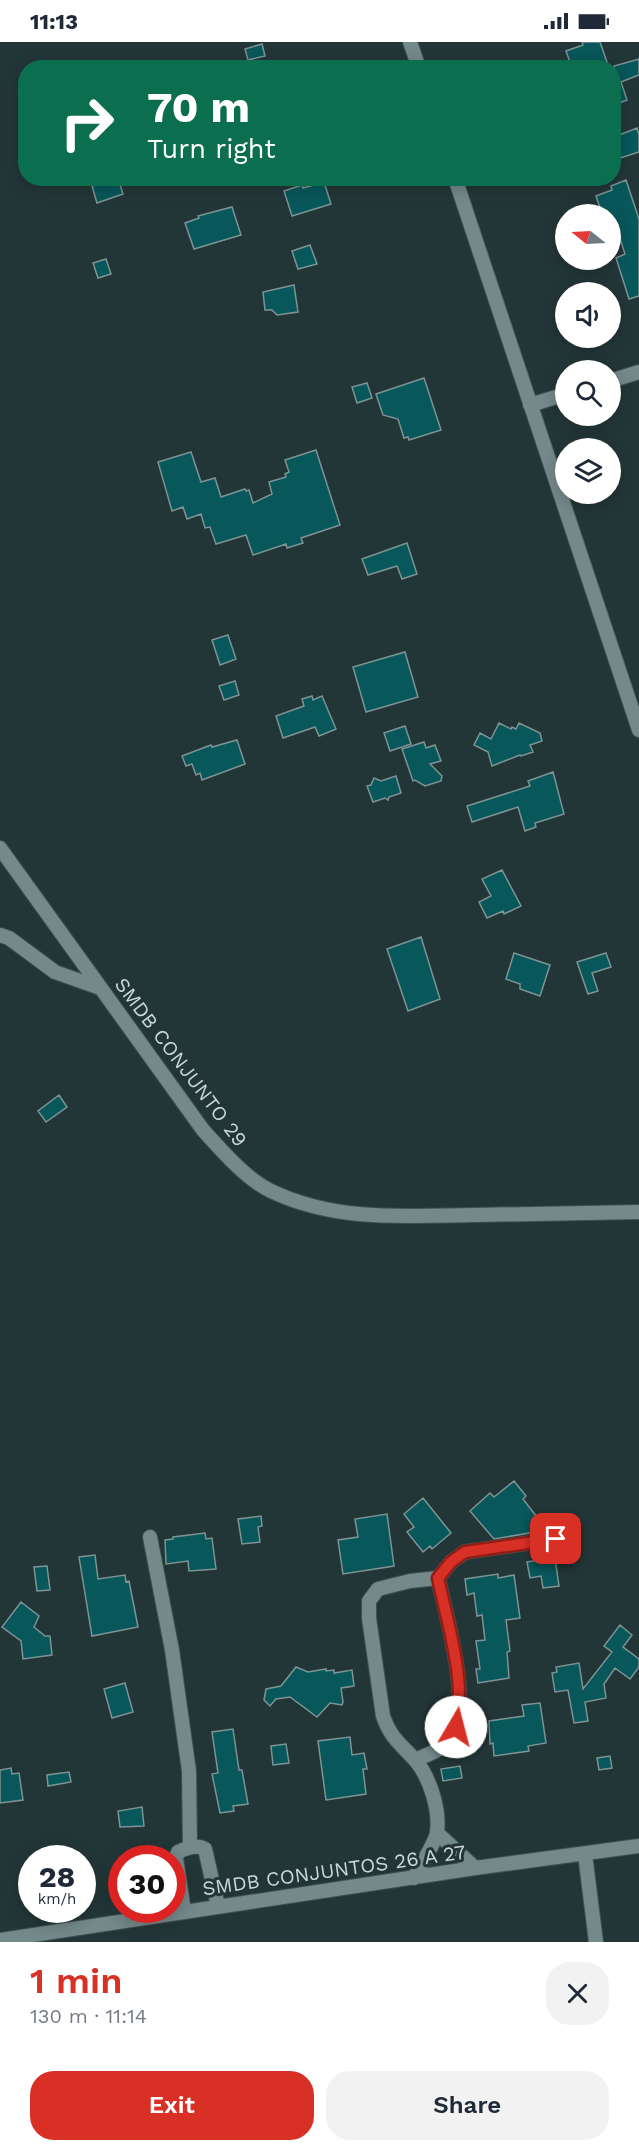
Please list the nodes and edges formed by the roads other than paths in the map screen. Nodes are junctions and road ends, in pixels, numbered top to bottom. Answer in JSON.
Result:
{"nodes":[{"id":1,"x":410,"y":42,"type":"edge"},
{"id":2,"x":416,"y":60,"type":"edge"},
{"id":3,"x":458,"y":186,"type":"edge"},
{"id":4,"x":639,"y":372,"type":"edge"},
{"id":5,"x":621,"y":378,"type":"edge"},
{"id":6,"x":555,"y":397,"type":"edge"},
{"id":7,"x":530,"y":405,"type":"junction"},
{"id":8,"x":639,"y":730,"type":"edge"},
{"id":9,"x":0,"y":848,"type":"edge"},
{"id":10,"x":0,"y":935,"type":"edge"},
{"id":11,"x":100,"y":988,"type":"junction"},
{"id":12,"x":639,"y":1212,"type":"edge"},
{"id":13,"x":150,"y":1537,"type":"dead end"},
{"id":14,"x":556,"y":1539,"type":"dead end"},
{"id":15,"x":438,"y":1578,"type":"junction"},
{"id":16,"x":415,"y":1760,"type":"junction"},
{"id":17,"x":437,"y":1833,"type":"junction"},
{"id":18,"x":639,"y":1846,"type":"edge"},
{"id":19,"x":190,"y":1847,"type":"junction"},
{"id":20,"x":186,"y":1849,"type":"edge"},
{"id":21,"x":585,"y":1854,"type":"junction"},
{"id":22,"x":475,"y":1868,"type":"junction"},
{"id":23,"x":414,"y":1878,"type":"junction"},
{"id":24,"x":218,"y":1906,"type":"junction"},
{"id":25,"x":186,"y":1911,"type":"edge"},
{"id":26,"x":123,"y":1923,"type":"edge"},
{"id":27,"x":46,"y":1938,"type":"edge"},
{"id":28,"x":0,"y":1940,"type":"edge"},
{"id":29,"x":596,"y":1942,"type":"edge"}],
"edges":[{"from":1,"to":2,"type":"street"},
{"from":3,"to":7,"type":"street"},
{"from":4,"to":5,"type":"street"},
{"from":6,"to":7,"type":"street"},
{"from":7,"to":8,"type":"street"},
{"from":9,"to":11,"type":"street","name":"SMDB CONJUNTO 29"},
{"from":10,"to":11,"type":"street"},
{"from":11,"to":12,"type":"street","name":"SMDB CONJUNTO 29"},
{"from":13,"to":19,"type":"street"},
{"from":14,"to":15,"type":"street"},
{"from":15,"to":16,"type":"street"},
{"from":15,"to":16,"type":"street"},
{"from":16,"to":17,"type":"street"},
{"from":17,"to":22,"type":"street"},
{"from":17,"to":23,"type":"street"},
{"from":18,"to":21,"type":"street","name":"SMDB CONJUNTOS 26 A 27"},
{"from":19,"to":20,"type":"street"},
{"from":19,"to":24,"type":"street"},
{"from":21,"to":22,"type":"street","name":"SMDB CONJUNTOS 26 A 27"},
{"from":21,"to":29,"type":"street"},
{"from":22,"to":23,"type":"street","name":"SMDB CONJUNTOS 26 A 27"},
{"from":23,"to":24,"type":"street","name":"SMDB CONJUNTOS 26 A 27"},
{"from":24,"to":25,"type":"street","name":"SMDB CONJUNTOS 26 A 27"},
{"from":26,"to":27,"type":"street","name":"SMDB CONJUNTOS 26 A 27"},
{"from":27,"to":28,"type":"street","name":"SMDB CONJUNTOS 26 A 27"}]}
